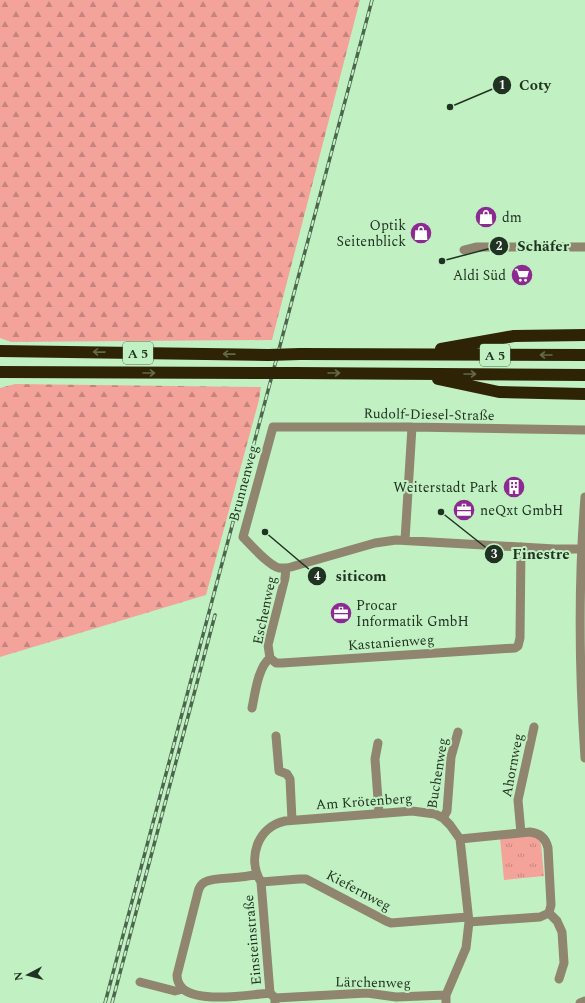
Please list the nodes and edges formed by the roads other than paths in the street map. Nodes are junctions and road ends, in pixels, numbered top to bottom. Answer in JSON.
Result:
{"nodes":[{"id":1,"x":585,"y":247,"type":"edge"},
{"id":2,"x":464,"y":250,"type":"dead end"},
{"id":3,"x":585,"y":336,"type":"edge"},
{"id":4,"x":3,"y":350,"type":"edge"},
{"id":5,"x":406,"y":354,"type":"junction"},
{"id":6,"x":585,"y":355,"type":"edge"},
{"id":7,"x":0,"y":374,"type":"edge"},
{"id":8,"x":417,"y":374,"type":"junction"},
{"id":9,"x":585,"y":375,"type":"edge"},
{"id":10,"x":585,"y":394,"type":"edge"},
{"id":11,"x":273,"y":427,"type":"joint"},
{"id":12,"x":412,"y":427,"type":"junction"},
{"id":13,"x":585,"y":430,"type":"edge"},
{"id":14,"x":585,"y":497,"type":"edge"},
{"id":15,"x":405,"y":540,"type":"junction"},
{"id":16,"x":521,"y":547,"type":"junction"},
{"id":17,"x":583,"y":549,"type":"edge"},
{"id":18,"x":286,"y":568,"type":"junction"},
{"id":19,"x":270,"y":658,"type":"junction"},
{"id":20,"x":252,"y":708,"type":"dead end"},
{"id":21,"x":583,"y":710,"type":"edge"},
{"id":22,"x":534,"y":727,"type":"dead end"},
{"id":23,"x":458,"y":732,"type":"dead end"},
{"id":24,"x":276,"y":736,"type":"dead end"},
{"id":25,"x":378,"y":742,"type":"dead end"},
{"id":26,"x":585,"y":758,"type":"edge"},
{"id":27,"x":379,"y":813,"type":"junction"},
{"id":28,"x":443,"y":818,"type":"junction"},
{"id":29,"x":292,"y":820,"type":"junction"},
{"id":30,"x":520,"y":833,"type":"junction"},
{"id":31,"x":460,"y":839,"type":"junction"},
{"id":32,"x":258,"y":878,"type":"junction"},
{"id":33,"x":549,"y":913,"type":"junction"},
{"id":34,"x":469,"y":920,"type":"junction"},
{"id":35,"x":559,"y":979,"type":"dead end"},
{"id":36,"x":140,"y":982,"type":"dead end"},
{"id":37,"x":183,"y":989,"type":"junction"},
{"id":38,"x":274,"y":998,"type":"edge"},
{"id":39,"x":446,"y":999,"type":"edge"},
{"id":40,"x":210,"y":1000,"type":"edge"},
{"id":41,"x":585,"y":1001,"type":"edge"},
{"id":42,"x":580,"y":1003,"type":"edge"}],
"edges":[{"from":1,"to":2,"type":"street"},
{"from":3,"to":5,"type":"highway","number":"A 5"},
{"from":5,"to":4,"type":"highway","number":"A 5","one_way":true,"bridge":true},
{"from":6,"to":5,"type":"highway","number":"A 5","one_way":true},
{"from":7,"to":8,"type":"highway","number":"A 5","one_way":true,"bridge":true},
{"from":8,"to":9,"type":"highway","number":"A 5","one_way":true},
{"from":8,"to":10,"type":"highway"},
{"from":11,"to":12,"type":"street","name":"Rudolf-Diesel-Straße"},
{"from":11,"to":18,"type":"street","name":"Brunnenweg"},
{"from":12,"to":13,"type":"street","name":"Rudolf-Diesel-Straße"},
{"from":12,"to":15,"type":"street"},
{"from":14,"to":17,"type":"street"},
{"from":15,"to":16,"type":"street"},
{"from":15,"to":18,"type":"street"},
{"from":16,"to":17,"type":"street"},
{"from":16,"to":19,"type":"street","name":"Kastanienweg"},
{"from":17,"to":21,"type":"street"},
{"from":18,"to":19,"type":"street","name":"Eschenweg"},
{"from":19,"to":20,"type":"street"},
{"from":21,"to":26,"type":"street"},
{"from":22,"to":30,"type":"street","name":"Ahornweg"},
{"from":23,"to":28,"type":"street","name":"Buchenweg"},
{"from":24,"to":29,"type":"street"},
{"from":25,"to":27,"type":"street"},
{"from":27,"to":28,"type":"street","name":"Am Krötenberg"},
{"from":27,"to":29,"type":"street","name":"Am Krötenberg"},
{"from":28,"to":31,"type":"street"},
{"from":29,"to":32,"type":"street","name":"Am Krötenberg"},
{"from":30,"to":31,"type":"street"},
{"from":30,"to":33,"type":"street"},
{"from":31,"to":34,"type":"street"},
{"from":32,"to":34,"type":"street","name":"Kiefernweg"},
{"from":32,"to":37,"type":"street"},
{"from":32,"to":38,"type":"street","name":"Einsteinstraße"},
{"from":33,"to":34,"type":"street","name":"Kiefernweg"},
{"from":33,"to":35,"type":"street"},
{"from":34,"to":39,"type":"street"},
{"from":36,"to":37,"type":"street","name":"Lärchenweg"},
{"from":37,"to":40,"type":"street","name":"Lärchenweg"},
{"from":38,"to":39,"type":"street","name":"Lärchenweg"},
{"from":38,"to":40,"type":"street","name":"Lärchenweg"},
{"from":41,"to":42,"type":"street"}]}
